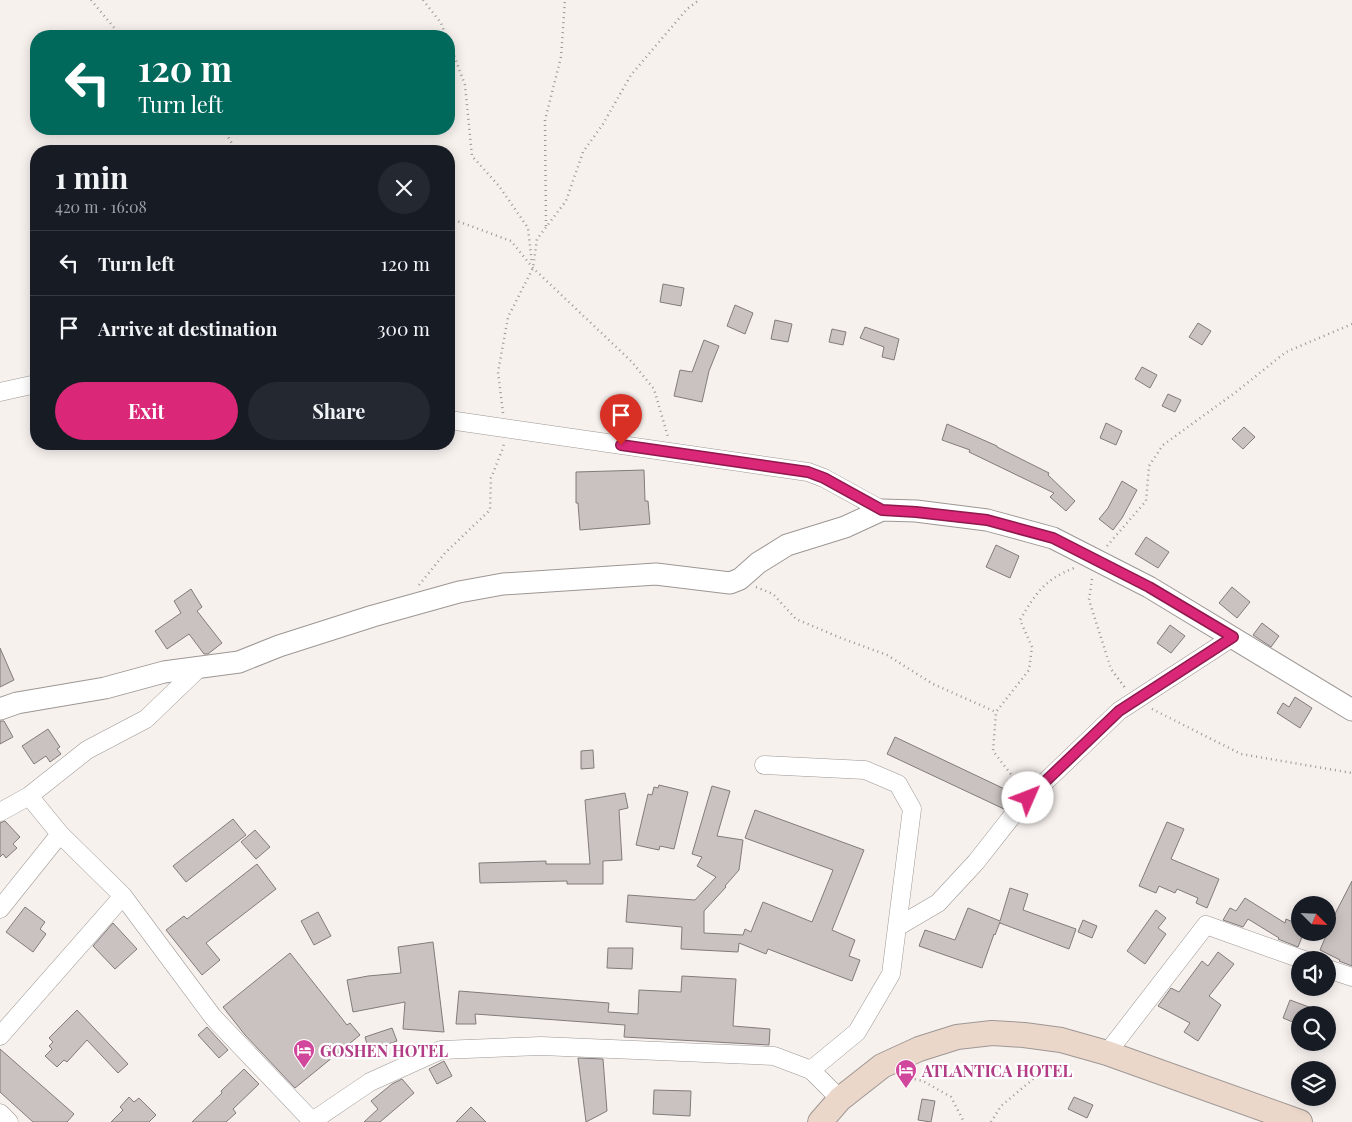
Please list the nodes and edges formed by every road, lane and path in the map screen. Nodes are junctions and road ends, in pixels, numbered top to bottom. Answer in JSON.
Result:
{"nodes":[{"id":1,"x":91,"y":0,"type":"edge"},
{"id":2,"x":423,"y":0,"type":"edge"},
{"id":3,"x":565,"y":0,"type":"edge"},
{"id":4,"x":699,"y":0,"type":"edge"},
{"id":5,"x":116,"y":30,"type":"edge"},
{"id":6,"x":444,"y":30,"type":"edge"},
{"id":7,"x":455,"y":58,"type":"edge"},
{"id":8,"x":455,"y":220,"type":"edge"},
{"id":9,"x":546,"y":227,"type":"junction"},
{"id":10,"x":533,"y":268,"type":"junction"},
{"id":11,"x":1352,"y":324,"type":"edge"},
{"id":12,"x":30,"y":385,"type":"edge"},
{"id":13,"x":0,"y":392,"type":"edge"},
{"id":14,"x":455,"y":421,"type":"edge"},
{"id":15,"x":504,"y":428,"type":"junction"},
{"id":16,"x":673,"y":453,"type":"junction"},
{"id":17,"x":882,"y":510,"type":"junction"},
{"id":18,"x":1095,"y":560,"type":"junction"},
{"id":19,"x":740,"y":579,"type":"junction"},
{"id":20,"x":399,"y":609,"type":"junction"},
{"id":21,"x":1233,"y":637,"type":"junction"},
{"id":22,"x":200,"y":667,"type":"junction"},
{"id":23,"x":1135,"y":700,"type":"junction"},
{"id":24,"x":0,"y":709,"type":"edge"},
{"id":25,"x":1352,"y":710,"type":"edge"},
{"id":26,"x":996,"y":712,"type":"junction"},
{"id":27,"x":764,"y":765,"type":"dead end"},
{"id":28,"x":1352,"y":772,"type":"edge"},
{"id":29,"x":29,"y":796,"type":"junction"},
{"id":30,"x":1028,"y":798,"type":"junction"},
{"id":31,"x":0,"y":812,"type":"edge"},
{"id":32,"x":60,"y":834,"type":"junction"},
{"id":33,"x":123,"y":896,"type":"junction"},
{"id":34,"x":0,"y":909,"type":"edge"},
{"id":35,"x":897,"y":927,"type":"junction"},
{"id":36,"x":1291,"y":955,"type":"edge"},
{"id":37,"x":1336,"y":971,"type":"edge"},
{"id":38,"x":1352,"y":977,"type":"edge"},
{"id":39,"x":0,"y":1036,"type":"edge"},
{"id":40,"x":1107,"y":1053,"type":"junction"},
{"id":41,"x":1072,"y":1064,"type":"dead end"},
{"id":42,"x":811,"y":1070,"type":"junction"},
{"id":43,"x":904,"y":1077,"type":"dead end"},
{"id":44,"x":840,"y":1099,"type":"junction"},
{"id":45,"x":0,"y":1113,"type":"edge"},
{"id":46,"x":10,"y":1122,"type":"edge"},
{"id":47,"x":311,"y":1122,"type":"edge"},
{"id":48,"x":820,"y":1122,"type":"edge"},
{"id":49,"x":964,"y":1122,"type":"edge"},
{"id":50,"x":991,"y":1122,"type":"edge"},
{"id":51,"x":1300,"y":1122,"type":"edge"}],
"edges":[{"from":1,"to":5,"type":"path"},
{"from":2,"to":6,"type":"path"},
{"from":3,"to":9,"type":"path"},
{"from":4,"to":9,"type":"path"},
{"from":7,"to":10,"type":"path"},
{"from":8,"to":10,"type":"path"},
{"from":9,"to":10,"type":"path"},
{"from":10,"to":15,"type":"path"},
{"from":10,"to":16,"type":"path"},
{"from":11,"to":18,"type":"path"},
{"from":12,"to":13,"type":"street"},
{"from":14,"to":15,"type":"street"},
{"from":15,"to":16,"type":"street"},
{"from":15,"to":20,"type":"path"},
{"from":16,"to":17,"type":"street"},
{"from":17,"to":18,"type":"street"},
{"from":17,"to":19,"type":"street"},
{"from":18,"to":21,"type":"street"},
{"from":18,"to":23,"type":"path"},
{"from":18,"to":26,"type":"path"},
{"from":19,"to":20,"type":"street"},
{"from":19,"to":26,"type":"path"},
{"from":20,"to":22,"type":"street"},
{"from":21,"to":23,"type":"street"},
{"from":21,"to":25,"type":"street"},
{"from":22,"to":24,"type":"street"},
{"from":22,"to":29,"type":"street"},
{"from":23,"to":28,"type":"path"},
{"from":23,"to":30,"type":"street"},
{"from":26,"to":30,"type":"path"},
{"from":27,"to":35,"type":"street"},
{"from":29,"to":31,"type":"street"},
{"from":29,"to":32,"type":"street"},
{"from":30,"to":35,"type":"street"},
{"from":32,"to":33,"type":"street"},
{"from":32,"to":34,"type":"street"},
{"from":33,"to":39,"type":"street"},
{"from":33,"to":47,"type":"street"},
{"from":35,"to":42,"type":"street"},
{"from":36,"to":40,"type":"street"},
{"from":37,"to":38,"type":"street"},
{"from":40,"to":44,"type":"main road"},
{"from":40,"to":51,"type":"main road"},
{"from":41,"to":50,"type":"path"},
{"from":42,"to":44,"type":"street"},
{"from":42,"to":47,"type":"street"},
{"from":43,"to":49,"type":"path"},
{"from":44,"to":48,"type":"main road"},
{"from":45,"to":46,"type":"street"}]}
